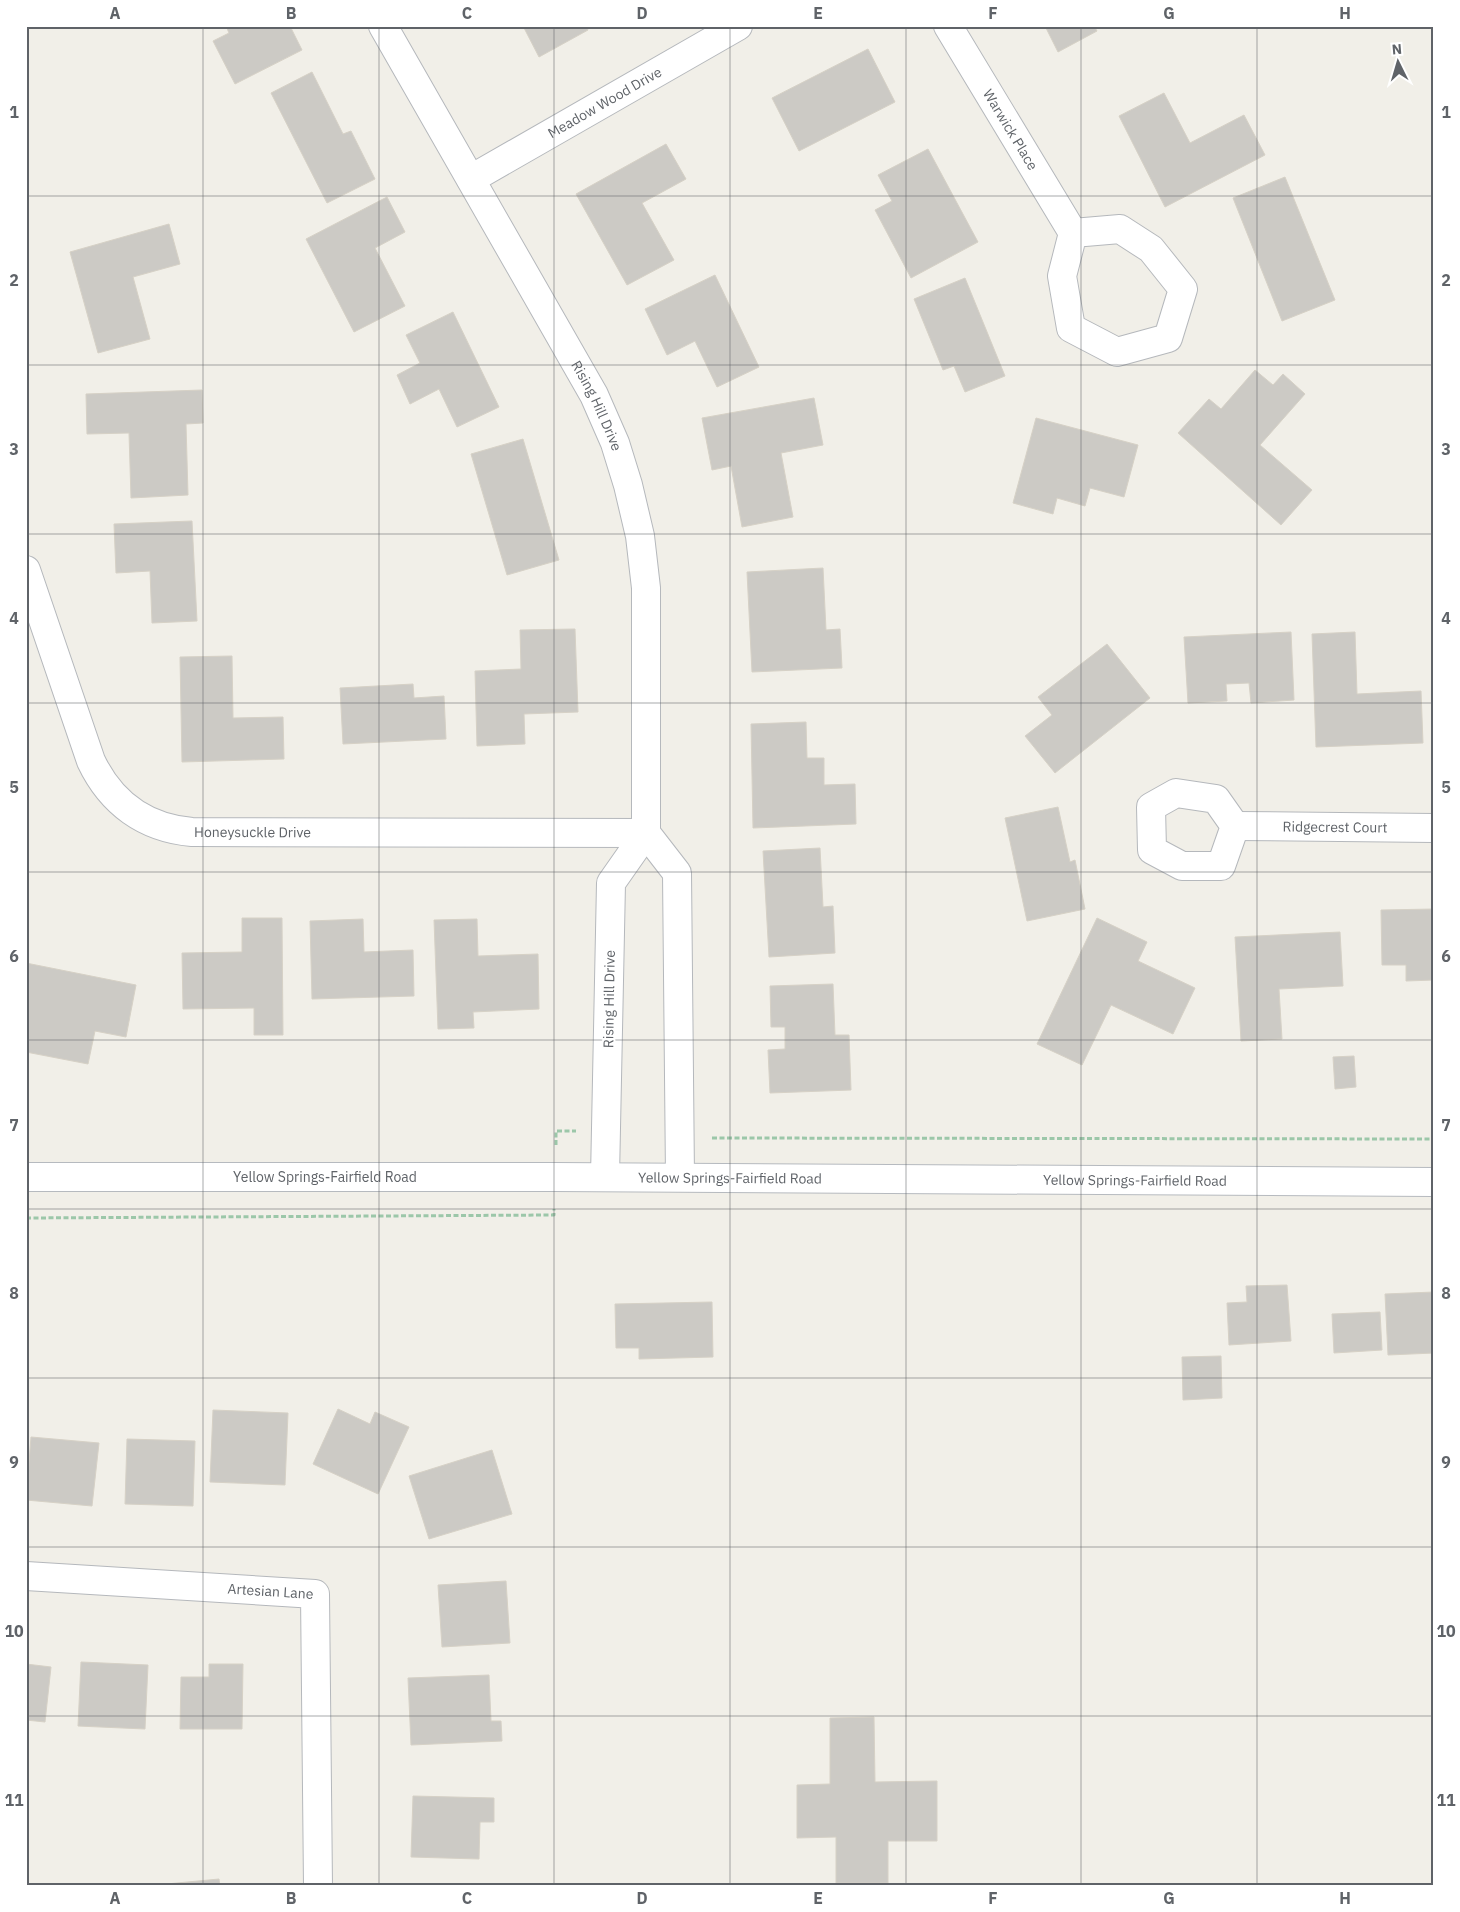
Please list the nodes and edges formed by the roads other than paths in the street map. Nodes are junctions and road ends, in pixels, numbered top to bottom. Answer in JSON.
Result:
{"nodes":[{"id":1,"x":383,"y":26,"type":"edge"},
{"id":2,"x":738,"y":26,"type":"edge"},
{"id":3,"x":948,"y":26,"type":"edge"},
{"id":4,"x":471,"y":179,"type":"junction"},
{"id":5,"x":1073,"y":233,"type":"junction"},
{"id":6,"x":26,"y":570,"type":"edge"},
{"id":7,"x":1235,"y":826,"type":"dead end"},
{"id":8,"x":1434,"y":828,"type":"edge"},
{"id":9,"x":646,"y":833,"type":"junction"},
{"id":10,"x":26,"y":1177,"type":"edge"},
{"id":11,"x":605,"y":1177,"type":"junction"},
{"id":12,"x":680,"y":1177,"type":"junction"},
{"id":13,"x":1434,"y":1182,"type":"edge"},
{"id":14,"x":26,"y":1576,"type":"edge"},
{"id":15,"x":318,"y":1886,"type":"edge"}],
"edges":[{"from":1,"to":4,"type":"street","name":"Rising Hill Drive"},
{"from":2,"to":4,"type":"street","name":"Meadow Wood Drive"},
{"from":3,"to":5,"type":"street","name":"Warwick Place"},
{"from":4,"to":9,"type":"street","name":"Rising Hill Drive"},
{"from":5,"to":5,"type":"street"},
{"from":6,"to":9,"type":"street","name":"Honeysuckle Drive"},
{"from":7,"to":8,"type":"street","name":"Ridgecrest Court"},
{"from":9,"to":11,"type":"street","name":"Rising Hill Drive"},
{"from":9,"to":12,"type":"street"},
{"from":10,"to":11,"type":"street","name":"Yellow Springs-Fairfield Road"},
{"from":11,"to":12,"type":"street","name":"Yellow Springs-Fairfield Road"},
{"from":12,"to":13,"type":"street","name":"Yellow Springs-Fairfield Road"},
{"from":14,"to":15,"type":"street","name":"Artesian Lane"}]}
